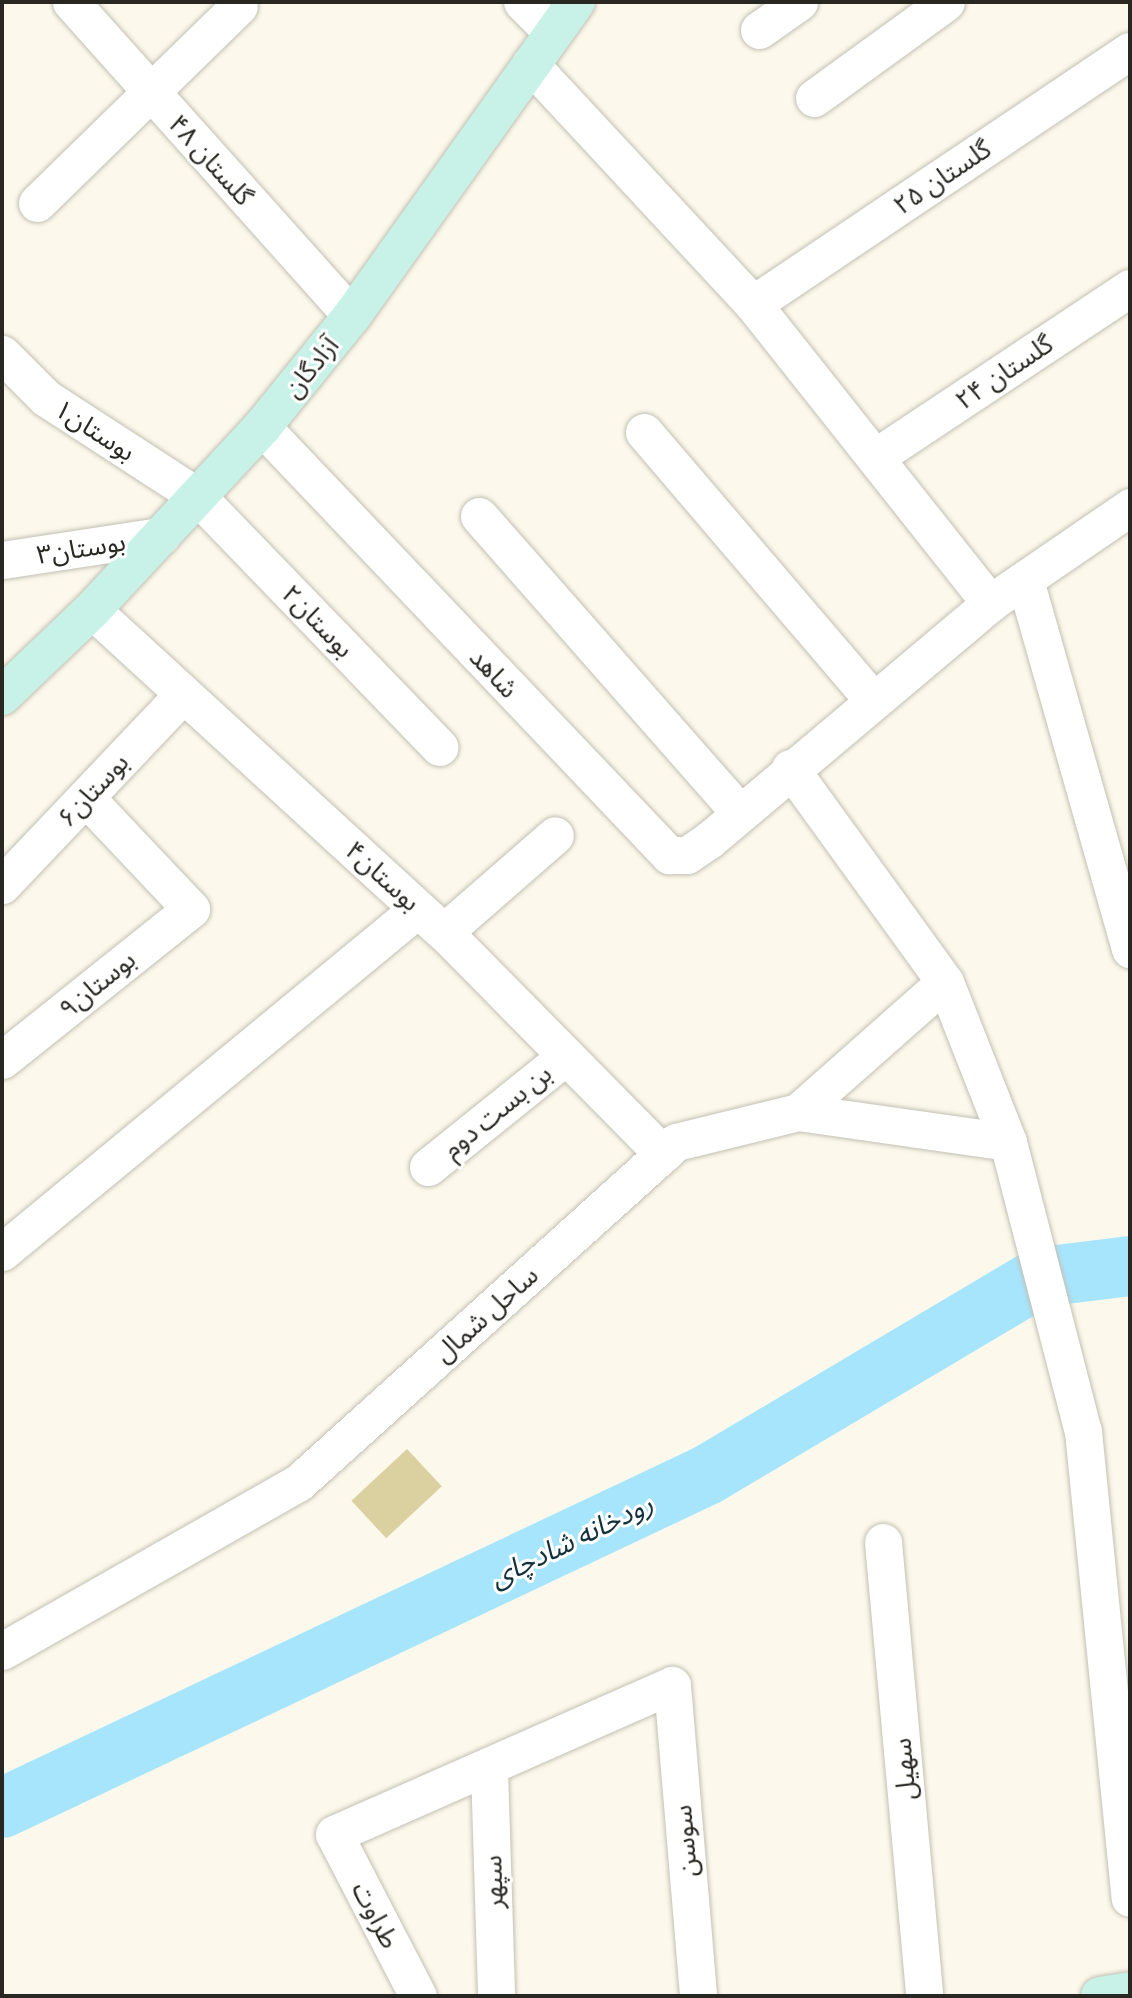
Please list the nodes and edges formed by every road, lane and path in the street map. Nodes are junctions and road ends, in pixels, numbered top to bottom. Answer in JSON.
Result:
{"nodes":[{"id":1,"x":71,"y":2,"type":"edge"},
{"id":2,"x":522,"y":2,"type":"edge"},
{"id":3,"x":576,"y":2,"type":"edge"},
{"id":4,"x":799,"y":2,"type":"edge"},
{"id":5,"x":946,"y":2,"type":"edge"},
{"id":6,"x":239,"y":6,"type":"dead end"},
{"id":7,"x":760,"y":30,"type":"dead end"},
{"id":8,"x":552,"y":32,"type":"junction"},
{"id":9,"x":1130,"y":51,"type":"edge"},
{"id":10,"x":530,"y":64,"type":"junction"},
{"id":11,"x":150,"y":92,"type":"junction"},
{"id":12,"x":814,"y":98,"type":"dead end"},
{"id":13,"x":37,"y":202,"type":"dead end"},
{"id":14,"x":1130,"y":288,"type":"edge"},
{"id":15,"x":753,"y":304,"type":"junction"},
{"id":16,"x":352,"y":316,"type":"junction"},
{"id":17,"x":2,"y":354,"type":"edge"},
{"id":18,"x":262,"y":427,"type":"junction"},
{"id":19,"x":644,"y":432,"type":"dead end"},
{"id":20,"x":877,"y":456,"type":"junction"},
{"id":21,"x":197,"y":496,"type":"junction"},
{"id":22,"x":1130,"y":507,"type":"edge"},
{"id":23,"x":479,"y":516,"type":"dead end"},
{"id":24,"x":161,"y":536,"type":"junction"},
{"id":25,"x":2,"y":561,"type":"edge"},
{"id":26,"x":1025,"y":580,"type":"junction"},
{"id":27,"x":990,"y":603,"type":"junction"},
{"id":28,"x":92,"y":610,"type":"junction"},
{"id":29,"x":183,"y":694,"type":"junction"},
{"id":30,"x":2,"y":696,"type":"edge"},
{"id":31,"x":873,"y":700,"type":"junction"},
{"id":32,"x":439,"y":747,"type":"dead end"},
{"id":33,"x":790,"y":768,"type":"junction"},
{"id":34,"x":86,"y":798,"type":"junction"},
{"id":35,"x":740,"y":813,"type":"junction"},
{"id":36,"x":555,"y":835,"type":"dead end"},
{"id":37,"x":2,"y":885,"type":"edge"},
{"id":38,"x":431,"y":920,"type":"junction"},
{"id":39,"x":1130,"y":949,"type":"edge"},
{"id":40,"x":945,"y":982,"type":"junction"},
{"id":41,"x":566,"y":1056,"type":"junction"},
{"id":42,"x":2,"y":1060,"type":"edge"},
{"id":43,"x":798,"y":1112,"type":"junction"},
{"id":44,"x":1008,"y":1142,"type":"junction"},
{"id":45,"x":663,"y":1154,"type":"junction"},
{"id":46,"x":428,"y":1167,"type":"dead end"},
{"id":47,"x":2,"y":1252,"type":"edge"},
{"id":48,"x":883,"y":1542,"type":"dead end"},
{"id":49,"x":2,"y":1651,"type":"edge"},
{"id":50,"x":489,"y":1769,"type":"junction"},
{"id":51,"x":1130,"y":1898,"type":"edge"},
{"id":52,"x":1130,"y":1991,"type":"edge"},
{"id":53,"x":418,"y":1996,"type":"edge"},
{"id":54,"x":496,"y":1996,"type":"edge"},
{"id":55,"x":698,"y":1996,"type":"edge"},
{"id":56,"x":924,"y":1996,"type":"edge"},
{"id":57,"x":1100,"y":1996,"type":"edge"}],
"edges":[{"from":1,"to":11,"type":"street","name":"گلستان ۴۸"},
{"from":2,"to":8,"type":"street"},
{"from":3,"to":8,"type":"street","name":"آزادگان"},
{"from":4,"to":7,"type":"street"},
{"from":5,"to":12,"type":"street"},
{"from":6,"to":11,"type":"street"},
{"from":8,"to":10,"type":"street","name":"آزادگان"},
{"from":9,"to":15,"type":"street","name":"گلستان ۲۵"},
{"from":10,"to":15,"type":"street"},
{"from":10,"to":16,"type":"street","name":"آزادگان"},
{"from":11,"to":13,"type":"street"},
{"from":11,"to":16,"type":"street","name":"گلستان ۴۸"},
{"from":14,"to":20,"type":"street","name":"گلستان ۲۴"},
{"from":15,"to":20,"type":"street"},
{"from":16,"to":18,"type":"street","name":"آزادگان"},
{"from":17,"to":21,"type":"street","name":"بوستان۱"},
{"from":18,"to":21,"type":"street","name":"آزادگان"},
{"from":18,"to":35,"type":"street","name":"شاهد"},
{"from":19,"to":31,"type":"street"},
{"from":20,"to":27,"type":"street"},
{"from":21,"to":24,"type":"street","name":"آزادگان"},
{"from":21,"to":32,"type":"street","name":"بوستان۲"},
{"from":22,"to":26,"type":"street"},
{"from":23,"to":35,"type":"street"},
{"from":24,"to":25,"type":"street","name":"بوستان۳"},
{"from":24,"to":28,"type":"street","name":"آزادگان"},
{"from":26,"to":27,"type":"street"},
{"from":26,"to":39,"type":"street"},
{"from":27,"to":31,"type":"street"},
{"from":28,"to":29,"type":"street","name":"بوستان۴"},
{"from":28,"to":30,"type":"street","name":"آزادگان"},
{"from":29,"to":34,"type":"street","name":"بوستان۶"},
{"from":29,"to":38,"type":"street","name":"بوستان۴"},
{"from":31,"to":33,"type":"street"},
{"from":33,"to":35,"type":"street"},
{"from":33,"to":40,"type":"street"},
{"from":34,"to":37,"type":"street","name":"بوستان۶"},
{"from":34,"to":42,"type":"street","name":"بوستان۹"},
{"from":36,"to":38,"type":"street"},
{"from":38,"to":41,"type":"street","name":"بوستان۴"},
{"from":38,"to":47,"type":"street"},
{"from":40,"to":43,"type":"street"},
{"from":40,"to":44,"type":"street"},
{"from":41,"to":45,"type":"street","name":"بوستان۴"},
{"from":41,"to":46,"type":"street","name":"بن بست دوم"},
{"from":43,"to":44,"type":"street","name":"ساحل شمال"},
{"from":43,"to":45,"type":"street","name":"ساحل شمال"},
{"from":44,"to":51,"type":"street"},
{"from":45,"to":49,"type":"street","name":"ساحل شمال"},
{"from":48,"to":56,"type":"street","name":"سهیل"},
{"from":50,"to":53,"type":"street","name":"طراوت"},
{"from":50,"to":54,"type":"street","name":"سپهر"},
{"from":50,"to":55,"type":"street","name":"سوسن"},
{"from":52,"to":57,"type":"street"}]}
